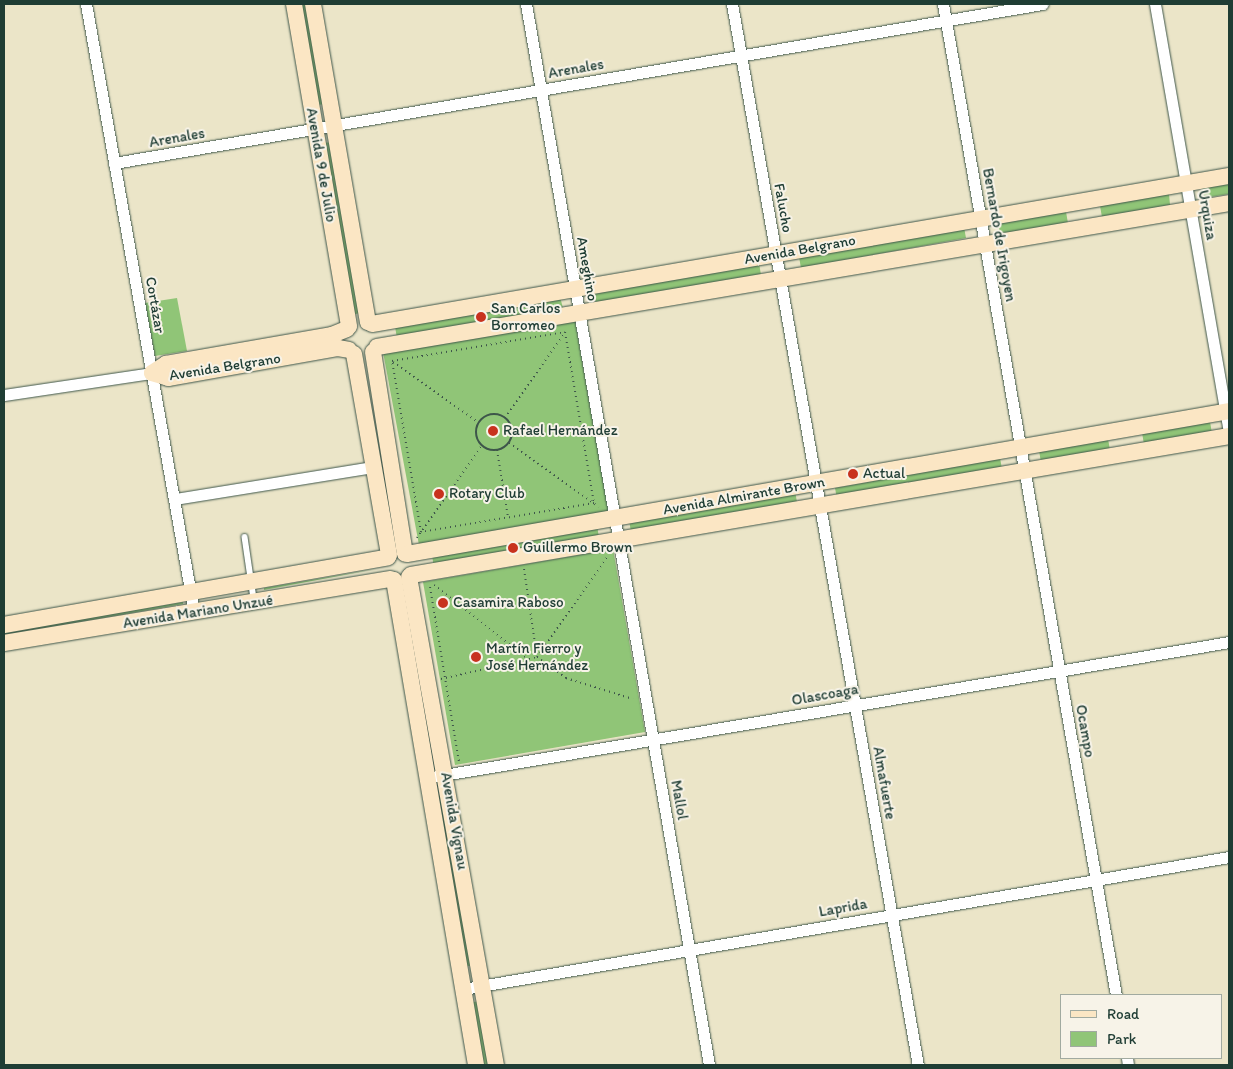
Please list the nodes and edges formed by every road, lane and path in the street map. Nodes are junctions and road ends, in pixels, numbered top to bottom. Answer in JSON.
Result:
{"nodes":[{"id":1,"x":86,"y":4,"type":"edge"},
{"id":2,"x":294,"y":4,"type":"edge"},
{"id":3,"x":313,"y":4,"type":"edge"},
{"id":4,"x":526,"y":4,"type":"edge"},
{"id":5,"x":732,"y":4,"type":"edge"},
{"id":6,"x":943,"y":4,"type":"edge"},
{"id":7,"x":1042,"y":4,"type":"edge"},
{"id":8,"x":1155,"y":4,"type":"edge"},
{"id":9,"x":946,"y":20,"type":"junction"},
{"id":10,"x":742,"y":56,"type":"junction"},
{"id":11,"x":541,"y":91,"type":"junction"},
{"id":12,"x":334,"y":127,"type":"junction"},
{"id":13,"x":315,"y":130,"type":"junction"},
{"id":14,"x":114,"y":164,"type":"junction"},
{"id":15,"x":1229,"y":176,"type":"edge"},
{"id":16,"x":1186,"y":184,"type":"junction"},
{"id":17,"x":1229,"y":202,"type":"edge"},
{"id":18,"x":1190,"y":209,"type":"junction"},
{"id":19,"x":980,"y":219,"type":"junction"},
{"id":20,"x":985,"y":245,"type":"junction"},
{"id":21,"x":776,"y":254,"type":"junction"},
{"id":22,"x":781,"y":281,"type":"junction"},
{"id":23,"x":575,"y":289,"type":"junction"},
{"id":24,"x":579,"y":312,"type":"junction"},
{"id":25,"x":370,"y":323,"type":"junction"},
{"id":26,"x":348,"y":328,"type":"junction"},
{"id":27,"x":565,"y":332,"type":"junction"},
{"id":28,"x":375,"y":350,"type":"junction"},
{"id":29,"x":351,"y":352,"type":"junction"},
{"id":30,"x":254,"y":356,"type":"junction"},
{"id":31,"x":392,"y":361,"type":"junction"},
{"id":32,"x":152,"y":373,"type":"junction"},
{"id":33,"x":4,"y":395,"type":"edge"},
{"id":34,"x":1228,"y":411,"type":"edge"},
{"id":35,"x":505,"y":418,"type":"junction"},
{"id":36,"x":478,"y":422,"type":"junction"},
{"id":37,"x":1229,"y":432,"type":"edge"},
{"id":38,"x":1229,"y":436,"type":"edge"},
{"id":39,"x":509,"y":443,"type":"junction"},
{"id":40,"x":482,"y":445,"type":"junction"},
{"id":41,"x":1020,"y":448,"type":"junction"},
{"id":42,"x":497,"y":450,"type":"junction"},
{"id":43,"x":373,"y":467,"type":"junction"},
{"id":44,"x":1024,"y":471,"type":"junction"},
{"id":45,"x":816,"y":483,"type":"junction"},
{"id":46,"x":174,"y":499,"type":"junction"},
{"id":47,"x":594,"y":503,"type":"junction"},
{"id":48,"x":820,"y":505,"type":"junction"},
{"id":49,"x":508,"y":518,"type":"junction"},
{"id":50,"x":615,"y":518,"type":"junction"},
{"id":51,"x":421,"y":532,"type":"junction"},
{"id":52,"x":245,"y":537,"type":"dead end"},
{"id":53,"x":618,"y":539,"type":"junction"},
{"id":54,"x":399,"y":555,"type":"junction"},
{"id":55,"x":523,"y":556,"type":"junction"},
{"id":56,"x":401,"y":578,"type":"junction"},
{"id":57,"x":252,"y":581,"type":"junction"},
{"id":58,"x":191,"y":592,"type":"junction"},
{"id":59,"x":255,"y":603,"type":"junction"},
{"id":60,"x":194,"y":612,"type":"junction"},
{"id":61,"x":4,"y":625,"type":"edge"},
{"id":62,"x":1229,"y":642,"type":"edge"},
{"id":63,"x":4,"y":644,"type":"edge"},
{"id":64,"x":537,"y":658,"type":"junction"},
{"id":65,"x":528,"y":660,"type":"junction"},
{"id":66,"x":1059,"y":670,"type":"junction"},
{"id":67,"x":437,"y":680,"type":"junction"},
{"id":68,"x":647,"y":703,"type":"junction"},
{"id":69,"x":855,"y":705,"type":"junction"},
{"id":70,"x":653,"y":739,"type":"junction"},
{"id":71,"x":453,"y":773,"type":"junction"},
{"id":72,"x":426,"y":778,"type":"junction"},
{"id":73,"x":1229,"y":857,"type":"edge"},
{"id":74,"x":1096,"y":880,"type":"junction"},
{"id":75,"x":892,"y":915,"type":"junction"},
{"id":76,"x":689,"y":950,"type":"junction"},
{"id":77,"x":482,"y":985,"type":"junction"},
{"id":78,"x":463,"y":989,"type":"junction"},
{"id":79,"x":1116,"y":994,"type":"edge"},
{"id":80,"x":476,"y":1065,"type":"edge"},
{"id":81,"x":496,"y":1065,"type":"edge"},
{"id":82,"x":709,"y":1065,"type":"edge"},
{"id":83,"x":918,"y":1065,"type":"edge"}],
"edges":[{"from":1,"to":14,"type":"street","name":"Cortázar"},
{"from":2,"to":13,"type":"main road","name":"Avenida 9 de Julio"},
{"from":3,"to":12,"type":"main road","name":"Avenida 9 de Julio"},
{"from":4,"to":11,"type":"street","name":"Ameghino"},
{"from":5,"to":10,"type":"street","name":"Falucho"},
{"from":6,"to":9,"type":"street","name":"Bernardo de Irigoyen"},
{"from":7,"to":9,"type":"street","name":"Arenales"},
{"from":8,"to":16,"type":"street","name":"Urquiza"},
{"from":9,"to":10,"type":"street","name":"Arenales"},
{"from":9,"to":19,"type":"street","name":"Bernardo de Irigoyen"},
{"from":10,"to":11,"type":"street","name":"Arenales"},
{"from":10,"to":21,"type":"street","name":"Falucho"},
{"from":11,"to":12,"type":"street","name":"Arenales"},
{"from":11,"to":23,"type":"street","name":"Ameghino"},
{"from":12,"to":13,"type":"street","name":"Arenales"},
{"from":12,"to":25,"type":"main road","name":"Avenida 9 de Julio"},
{"from":13,"to":14,"type":"street","name":"Arenales"},
{"from":13,"to":26,"type":"main road","name":"Avenida 9 de Julio"},
{"from":14,"to":32,"type":"street","name":"Cortázar"},
{"from":15,"to":16,"type":"main road","name":"Avenida Belgrano"},
{"from":16,"to":18,"type":"street","name":"Urquiza"},
{"from":16,"to":19,"type":"main road","name":"Avenida Belgrano"},
{"from":17,"to":18,"type":"main road","name":"Avenida Belgrano"},
{"from":18,"to":20,"type":"main road","name":"Avenida Belgrano"},
{"from":18,"to":34,"type":"street","name":"Urquiza"},
{"from":19,"to":20,"type":"street","name":"Bernardo de Irigoyen"},
{"from":19,"to":21,"type":"main road","name":"Avenida Belgrano"},
{"from":20,"to":22,"type":"main road","name":"Avenida Belgrano"},
{"from":20,"to":41,"type":"street","name":"Bernardo de Irigoyen"},
{"from":21,"to":22,"type":"street","name":"Falucho"},
{"from":21,"to":23,"type":"main road","name":"Avenida Belgrano"},
{"from":22,"to":24,"type":"main road","name":"Avenida Belgrano"},
{"from":22,"to":45,"type":"street","name":"Falucho"},
{"from":23,"to":24,"type":"street","name":"Ameghino"},
{"from":23,"to":25,"type":"main road","name":"Avenida Belgrano"},
{"from":24,"to":27,"type":"path"},
{"from":24,"to":28,"type":"main road","name":"Avenida Belgrano"},
{"from":24,"to":50,"type":"street","name":"Ameghino"},
{"from":25,"to":26,"type":"main road"},
{"from":25,"to":28,"type":"main road"},
{"from":26,"to":29,"type":"main road"},
{"from":26,"to":30,"type":"main road","name":"Avenida Belgrano"},
{"from":27,"to":31,"type":"path"},
{"from":27,"to":35,"type":"path"},
{"from":27,"to":47,"type":"path"},
{"from":28,"to":29,"type":"main road"},
{"from":28,"to":31,"type":"path"},
{"from":28,"to":54,"type":"main road"},
{"from":29,"to":30,"type":"main road","name":"Avenida Belgrano"},
{"from":29,"to":43,"type":"main road"},
{"from":30,"to":32,"type":"main road","name":"Avenida Belgrano"},
{"from":31,"to":36,"type":"path"},
{"from":31,"to":51,"type":"path"},
{"from":32,"to":33,"type":"street"},
{"from":32,"to":46,"type":"street","name":"Cortázar"},
{"from":34,"to":37,"type":"street","name":"Urquiza"},
{"from":34,"to":41,"type":"main road","name":"Avenida Almirante Brown"},
{"from":35,"to":36,"type":"path"},
{"from":35,"to":39,"type":"path"},
{"from":36,"to":40,"type":"path"},
{"from":38,"to":44,"type":"main road","name":"Avenida Almirante Brown"},
{"from":39,"to":42,"type":"path"},
{"from":39,"to":47,"type":"path"},
{"from":40,"to":42,"type":"path"},
{"from":40,"to":51,"type":"path"},
{"from":41,"to":44,"type":"street","name":"Bernardo de Irigoyen"},
{"from":41,"to":45,"type":"main road","name":"Avenida Almirante Brown"},
{"from":42,"to":49,"type":"path"},
{"from":43,"to":46,"type":"street"},
{"from":43,"to":54,"type":"main road"},
{"from":44,"to":48,"type":"main road","name":"Avenida Almirante Brown"},
{"from":44,"to":66,"type":"street","name":"Ocampo"},
{"from":45,"to":48,"type":"street","name":"Falucho"},
{"from":45,"to":50,"type":"main road","name":"Avenida Almirante Brown"},
{"from":46,"to":58,"type":"street","name":"Cortázar"},
{"from":47,"to":49,"type":"path"},
{"from":47,"to":50,"type":"path"},
{"from":48,"to":53,"type":"main road","name":"Avenida Almirante Brown"},
{"from":48,"to":69,"type":"street","name":"Almafuerte"},
{"from":49,"to":51,"type":"path"},
{"from":50,"to":53,"type":"street","name":"Ameghino"},
{"from":50,"to":54,"type":"main road","name":"Avenida Almirante Brown"},
{"from":51,"to":54,"type":"path"},
{"from":52,"to":57,"type":"lane"},
{"from":53,"to":55,"type":"main road","name":"Avenida Almirante Brown"},
{"from":53,"to":64,"type":"path"},
{"from":53,"to":68,"type":"street","name":"Mallol"},
{"from":54,"to":56,"type":"main road"},
{"from":54,"to":56,"type":"main road"},
{"from":54,"to":57,"type":"main road","name":"Avenida Mariano Unzué"},
{"from":55,"to":56,"type":"main road","name":"Avenida Almirante Brown"},
{"from":55,"to":64,"type":"path"},
{"from":56,"to":59,"type":"main road","name":"Avenida Mariano Unzué"},
{"from":56,"to":67,"type":"main road","name":"Avenida Vignau"},
{"from":56,"to":72,"type":"main road","name":"Avenida Vignau"},
{"from":57,"to":58,"type":"main road","name":"Avenida Mariano Unzué"},
{"from":57,"to":59,"type":"lane"},
{"from":58,"to":60,"type":"street","name":"Cortázar"},
{"from":58,"to":61,"type":"main road","name":"Avenida Mariano Unzué"},
{"from":59,"to":60,"type":"main road","name":"Avenida Mariano Unzué"},
{"from":60,"to":63,"type":"main road","name":"Avenida Mariano Unzué"},
{"from":62,"to":66,"type":"street","name":"Olascoaga"},
{"from":64,"to":65,"type":"path"},
{"from":64,"to":68,"type":"path"},
{"from":65,"to":67,"type":"path"},
{"from":65,"to":67,"type":"path"},
{"from":66,"to":69,"type":"street","name":"Olascoaga"},
{"from":66,"to":74,"type":"street","name":"Ocampo"},
{"from":67,"to":71,"type":"main road","name":"Avenida Vignau"},
{"from":67,"to":71,"type":"path"},
{"from":68,"to":70,"type":"street","name":"Mallol"},
{"from":69,"to":70,"type":"street","name":"Olascoaga"},
{"from":69,"to":75,"type":"street","name":"Almafuerte"},
{"from":70,"to":71,"type":"street","name":"Olascoaga"},
{"from":70,"to":76,"type":"street","name":"Mallol"},
{"from":71,"to":72,"type":"street","name":"Olascoaga"},
{"from":71,"to":77,"type":"main road","name":"Avenida Vignau"},
{"from":72,"to":78,"type":"main road","name":"Avenida Vignau"},
{"from":73,"to":74,"type":"street","name":"Laprida"},
{"from":74,"to":75,"type":"street","name":"Laprida"},
{"from":74,"to":79,"type":"street","name":"Ocampo"},
{"from":75,"to":76,"type":"street","name":"Laprida"},
{"from":75,"to":83,"type":"street","name":"Almafuerte"},
{"from":76,"to":77,"type":"street","name":"Laprida"},
{"from":76,"to":82,"type":"street","name":"Mallol"},
{"from":77,"to":78,"type":"street","name":"Laprida"},
{"from":77,"to":81,"type":"main road","name":"Avenida Vignau"},
{"from":78,"to":80,"type":"main road","name":"Avenida Vignau"}]}
